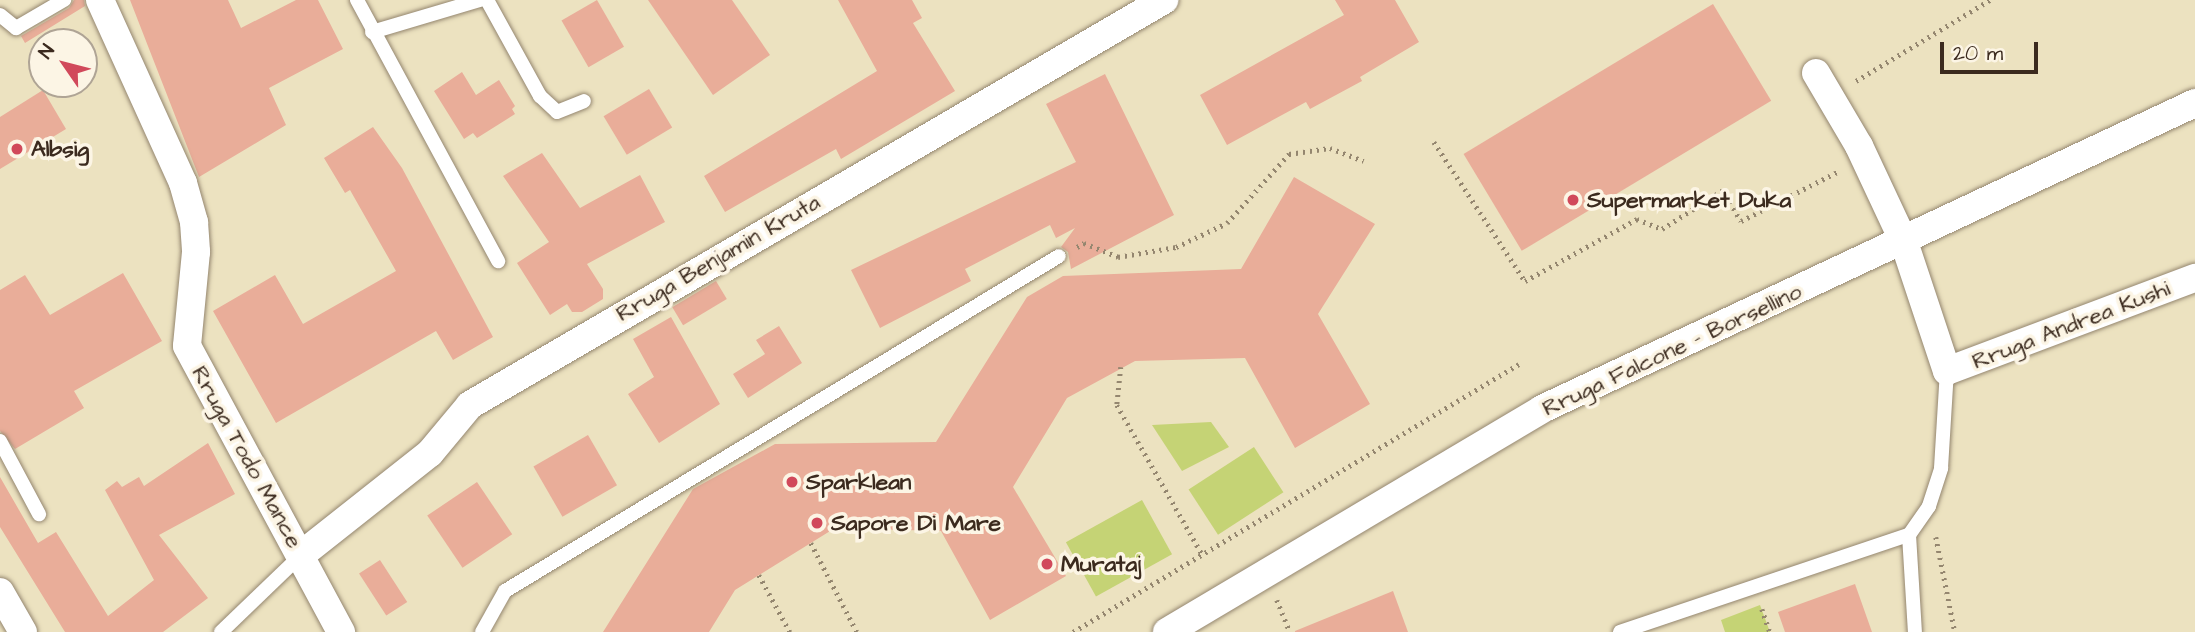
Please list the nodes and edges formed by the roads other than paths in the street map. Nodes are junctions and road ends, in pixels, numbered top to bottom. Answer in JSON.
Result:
{"nodes":[{"id":1,"x":64,"y":0,"type":"edge"},
{"id":2,"x":100,"y":0,"type":"edge"},
{"id":3,"x":357,"y":0,"type":"edge"},
{"id":4,"x":480,"y":0,"type":"edge"},
{"id":5,"x":487,"y":0,"type":"edge"},
{"id":6,"x":1164,"y":0,"type":"edge"},
{"id":7,"x":0,"y":15,"type":"edge"},
{"id":8,"x":372,"y":32,"type":"junction"},
{"id":9,"x":1823,"y":85,"type":"road end"},
{"id":10,"x":584,"y":101,"type":"dead end"},
{"id":11,"x":2195,"y":103,"type":"edge"},
{"id":12,"x":1903,"y":242,"type":"junction"},
{"id":13,"x":1059,"y":256,"type":"road end"},
{"id":14,"x":498,"y":261,"type":"dead end"},
{"id":15,"x":2195,"y":278,"type":"edge"},
{"id":16,"x":1947,"y":371,"type":"junction"},
{"id":17,"x":0,"y":441,"type":"edge"},
{"id":18,"x":39,"y":514,"type":"dead end"},
{"id":19,"x":1909,"y":535,"type":"junction"},
{"id":20,"x":301,"y":555,"type":"junction"},
{"id":21,"x":0,"y":592,"type":"edge"},
{"id":22,"x":23,"y":632,"type":"edge"},
{"id":23,"x":221,"y":632,"type":"edge"},
{"id":24,"x":341,"y":632,"type":"edge"},
{"id":25,"x":482,"y":632,"type":"edge"},
{"id":26,"x":1167,"y":632,"type":"edge"},
{"id":27,"x":1620,"y":632,"type":"edge"},
{"id":28,"x":1914,"y":632,"type":"edge"}],
"edges":[{"from":1,"to":7,"type":"lane"},
{"from":2,"to":20,"type":"street","name":"Rruga Todo Mance"},
{"from":3,"to":8,"type":"lane"},
{"from":4,"to":8,"type":"lane"},
{"from":5,"to":10,"type":"lane"},
{"from":6,"to":20,"type":"street","name":"Rruga Benjamin Kruta"},
{"from":8,"to":14,"type":"lane"},
{"from":9,"to":12,"type":"street"},
{"from":11,"to":12,"type":"street","name":"Rruga Falcone - Borsellino"},
{"from":12,"to":16,"type":"street"},
{"from":12,"to":26,"type":"street","name":"Rruga Falcone - Borsellino"},
{"from":13,"to":25,"type":"lane"},
{"from":15,"to":16,"type":"street","name":"Rruga Andrea Kushi"},
{"from":16,"to":19,"type":"lane"},
{"from":17,"to":18,"type":"lane"},
{"from":19,"to":27,"type":"lane"},
{"from":19,"to":28,"type":"lane"},
{"from":20,"to":23,"type":"lane"},
{"from":20,"to":24,"type":"street","name":"Rruga Todo Mance"},
{"from":21,"to":22,"type":"street"}]}
